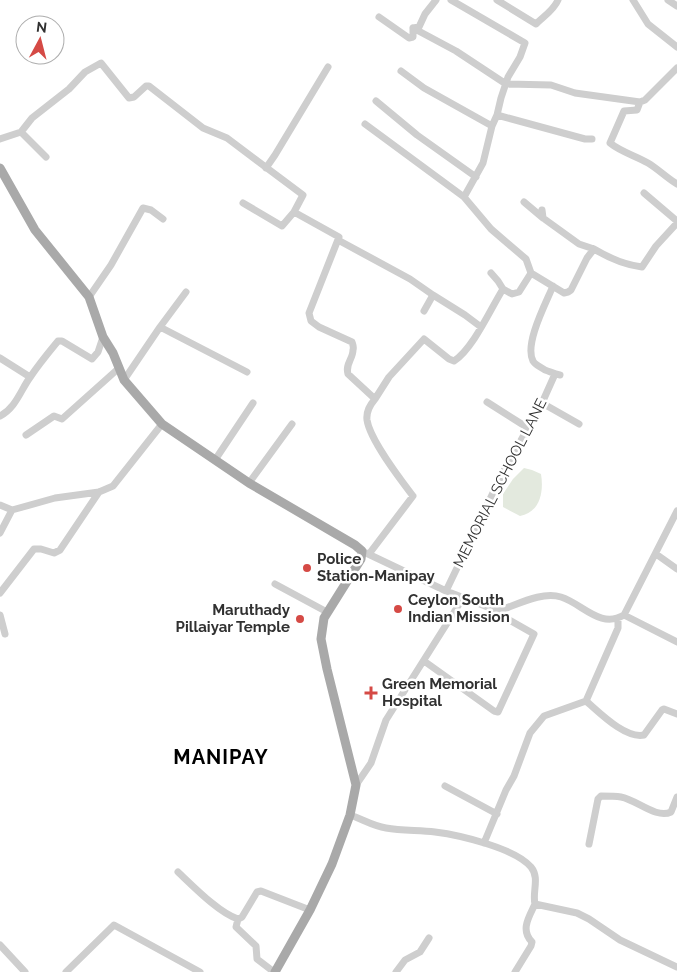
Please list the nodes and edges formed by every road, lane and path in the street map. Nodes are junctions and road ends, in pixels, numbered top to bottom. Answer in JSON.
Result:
{"nodes":[{"id":1,"x":436,"y":0,"type":"edge"},
{"id":2,"x":450,"y":0,"type":"edge"},
{"id":3,"x":497,"y":0,"type":"edge"},
{"id":4,"x":558,"y":0,"type":"edge"},
{"id":5,"x":632,"y":0,"type":"edge"},
{"id":6,"x":668,"y":0,"type":"edge"},
{"id":7,"x":677,"y":6,"type":"edge"},
{"id":8,"x":379,"y":18,"type":"dead end"},
{"id":9,"x":413,"y":28,"type":"junction"},
{"id":10,"x":677,"y":47,"type":"edge"},
{"id":11,"x":328,"y":67,"type":"dead end"},
{"id":12,"x":677,"y":68,"type":"edge"},
{"id":13,"x":401,"y":71,"type":"dead end"},
{"id":14,"x":506,"y":84,"type":"junction"},
{"id":15,"x":376,"y":101,"type":"dead end"},
{"id":16,"x":640,"y":102,"type":"junction"},
{"id":17,"x":497,"y":115,"type":"junction"},
{"id":18,"x":365,"y":124,"type":"dead end"},
{"id":19,"x":492,"y":126,"type":"junction"},
{"id":20,"x":20,"y":132,"type":"junction"},
{"id":21,"x":0,"y":139,"type":"edge"},
{"id":22,"x":592,"y":139,"type":"dead end"},
{"id":23,"x":46,"y":157,"type":"dead end"},
{"id":24,"x":0,"y":168,"type":"edge"},
{"id":25,"x":266,"y":168,"type":"junction"},
{"id":26,"x":476,"y":177,"type":"junction"},
{"id":27,"x":677,"y":184,"type":"edge"},
{"id":28,"x":644,"y":193,"type":"dead end"},
{"id":29,"x":464,"y":197,"type":"junction"},
{"id":30,"x":524,"y":202,"type":"dead end"},
{"id":31,"x":243,"y":203,"type":"dead end"},
{"id":32,"x":542,"y":210,"type":"dead end"},
{"id":33,"x":294,"y":212,"type":"junction"},
{"id":34,"x":543,"y":218,"type":"junction"},
{"id":35,"x":163,"y":219,"type":"dead end"},
{"id":36,"x":677,"y":222,"type":"edge"},
{"id":37,"x":338,"y":240,"type":"junction"},
{"id":38,"x":594,"y":250,"type":"junction"},
{"id":39,"x":490,"y":273,"type":"dead end"},
{"id":40,"x":531,"y":273,"type":"junction"},
{"id":41,"x":553,"y":286,"type":"junction"},
{"id":42,"x":503,"y":289,"type":"junction"},
{"id":43,"x":186,"y":292,"type":"dead end"},
{"id":44,"x":433,"y":295,"type":"junction"},
{"id":45,"x":89,"y":297,"type":"junction"},
{"id":46,"x":424,"y":311,"type":"dead end"},
{"id":47,"x":160,"y":327,"type":"junction"},
{"id":48,"x":481,"y":327,"type":"junction"},
{"id":49,"x":103,"y":337,"type":"junction"},
{"id":50,"x":0,"y":358,"type":"edge"},
{"id":51,"x":119,"y":368,"type":"junction"},
{"id":52,"x":247,"y":372,"type":"dead end"},
{"id":53,"x":30,"y":378,"type":"junction"},
{"id":54,"x":124,"y":380,"type":"junction"},
{"id":55,"x":375,"y":399,"type":"junction"},
{"id":56,"x":487,"y":402,"type":"dead end"},
{"id":57,"x":253,"y":403,"type":"dead end"},
{"id":58,"x":542,"y":404,"type":"junction"},
{"id":59,"x":0,"y":416,"type":"edge"},
{"id":60,"x":162,"y":424,"type":"junction"},
{"id":61,"x":292,"y":424,"type":"dead end"},
{"id":62,"x":579,"y":424,"type":"dead end"},
{"id":63,"x":528,"y":428,"type":"junction"},
{"id":64,"x":26,"y":435,"type":"dead end"},
{"id":65,"x":215,"y":460,"type":"junction"},
{"id":66,"x":250,"y":483,"type":"junction"},
{"id":67,"x":99,"y":492,"type":"junction"},
{"id":68,"x":0,"y":505,"type":"edge"},
{"id":69,"x":12,"y":510,"type":"junction"},
{"id":70,"x":677,"y":511,"type":"edge"},
{"id":71,"x":0,"y":533,"type":"edge"},
{"id":72,"x":365,"y":552,"type":"junction"},
{"id":73,"x":656,"y":554,"type":"junction"},
{"id":74,"x":677,"y":569,"type":"edge"},
{"id":75,"x":275,"y":584,"type":"dead end"},
{"id":76,"x":446,"y":591,"type":"junction"},
{"id":77,"x":0,"y":593,"type":"edge"},
{"id":78,"x":463,"y":598,"type":"junction"},
{"id":79,"x":498,"y":611,"type":"junction"},
{"id":80,"x":327,"y":612,"type":"junction"},
{"id":81,"x":0,"y":616,"type":"edge"},
{"id":82,"x":621,"y":617,"type":"junction"},
{"id":83,"x":5,"y":634,"type":"dead end"},
{"id":84,"x":677,"y":642,"type":"edge"},
{"id":85,"x":424,"y":661,"type":"junction"},
{"id":86,"x":586,"y":701,"type":"junction"},
{"id":87,"x":677,"y":714,"type":"edge"},
{"id":88,"x":356,"y":785,"type":"junction"},
{"id":89,"x":445,"y":786,"type":"dead end"},
{"id":90,"x":677,"y":797,"type":"edge"},
{"id":91,"x":497,"y":814,"type":"junction"},
{"id":92,"x":350,"y":815,"type":"junction"},
{"id":93,"x":484,"y":843,"type":"junction"},
{"id":94,"x":589,"y":844,"type":"dead end"},
{"id":95,"x":178,"y":872,"type":"dead end"},
{"id":96,"x":535,"y":904,"type":"junction"},
{"id":97,"x":310,"y":910,"type":"junction"},
{"id":98,"x":238,"y":919,"type":"junction"},
{"id":99,"x":429,"y":938,"type":"dead end"},
{"id":100,"x":0,"y":945,"type":"edge"},
{"id":101,"x":677,"y":967,"type":"edge"},
{"id":102,"x":25,"y":972,"type":"edge"},
{"id":103,"x":66,"y":972,"type":"edge"},
{"id":104,"x":200,"y":972,"type":"edge"},
{"id":105,"x":274,"y":972,"type":"edge"},
{"id":106,"x":396,"y":972,"type":"edge"},
{"id":107,"x":515,"y":972,"type":"edge"}],
"edges":[{"from":1,"to":9,"type":"street"},
{"from":2,"to":14,"type":"street"},
{"from":3,"to":4,"type":"street"},
{"from":5,"to":10,"type":"street"},
{"from":6,"to":7,"type":"street"},
{"from":8,"to":9,"type":"street"},
{"from":9,"to":14,"type":"street"},
{"from":11,"to":25,"type":"street"},
{"from":12,"to":16,"type":"street"},
{"from":13,"to":19,"type":"street"},
{"from":14,"to":16,"type":"street"},
{"from":14,"to":17,"type":"street"},
{"from":15,"to":26,"type":"street"},
{"from":16,"to":27,"type":"street"},
{"from":17,"to":19,"type":"street"},
{"from":17,"to":22,"type":"street"},
{"from":18,"to":29,"type":"street"},
{"from":19,"to":26,"type":"street"},
{"from":20,"to":21,"type":"street"},
{"from":20,"to":23,"type":"street"},
{"from":20,"to":25,"type":"street"},
{"from":24,"to":45,"type":"main road"},
{"from":25,"to":33,"type":"street"},
{"from":26,"to":29,"type":"street"},
{"from":28,"to":36,"type":"street"},
{"from":29,"to":40,"type":"street"},
{"from":30,"to":34,"type":"street"},
{"from":31,"to":33,"type":"street"},
{"from":32,"to":34,"type":"street"},
{"from":33,"to":37,"type":"street"},
{"from":34,"to":38,"type":"street"},
{"from":35,"to":45,"type":"street"},
{"from":36,"to":38,"type":"street"},
{"from":37,"to":44,"type":"street"},
{"from":37,"to":55,"type":"street"},
{"from":38,"to":41,"type":"street"},
{"from":39,"to":42,"type":"street"},
{"from":40,"to":41,"type":"street"},
{"from":40,"to":42,"type":"street"},
{"from":41,"to":58,"type":"street","name":"MEMORIAL SCHOOL LANE"},
{"from":42,"to":48,"type":"street"},
{"from":43,"to":47,"type":"street"},
{"from":44,"to":46,"type":"street"},
{"from":44,"to":48,"type":"street"},
{"from":45,"to":49,"type":"main road"},
{"from":47,"to":52,"type":"street"},
{"from":47,"to":54,"type":"street"},
{"from":48,"to":55,"type":"street"},
{"from":49,"to":51,"type":"main road"},
{"from":49,"to":53,"type":"street"},
{"from":50,"to":53,"type":"street"},
{"from":51,"to":54,"type":"main road"},
{"from":51,"to":64,"type":"street"},
{"from":53,"to":59,"type":"street"},
{"from":54,"to":60,"type":"main road"},
{"from":55,"to":72,"type":"street"},
{"from":56,"to":63,"type":"street"},
{"from":57,"to":65,"type":"street"},
{"from":58,"to":62,"type":"street"},
{"from":58,"to":63,"type":"street","name":"MEMORIAL SCHOOL LANE"},
{"from":60,"to":65,"type":"main road"},
{"from":60,"to":67,"type":"street"},
{"from":61,"to":66,"type":"street"},
{"from":63,"to":76,"type":"street","name":"MEMORIAL SCHOOL LANE"},
{"from":65,"to":66,"type":"main road"},
{"from":66,"to":72,"type":"main road"},
{"from":67,"to":69,"type":"street"},
{"from":67,"to":77,"type":"street"},
{"from":68,"to":69,"type":"street"},
{"from":69,"to":71,"type":"street"},
{"from":70,"to":73,"type":"street"},
{"from":72,"to":76,"type":"street"},
{"from":72,"to":80,"type":"main road"},
{"from":73,"to":74,"type":"street"},
{"from":73,"to":82,"type":"street"},
{"from":75,"to":80,"type":"street"},
{"from":76,"to":78,"type":"street"},
{"from":78,"to":79,"type":"street"},
{"from":78,"to":85,"type":"street"},
{"from":79,"to":82,"type":"street"},
{"from":79,"to":85,"type":"street"},
{"from":80,"to":88,"type":"main road"},
{"from":81,"to":83,"type":"street"},
{"from":82,"to":84,"type":"street"},
{"from":82,"to":86,"type":"street"},
{"from":85,"to":88,"type":"street"},
{"from":86,"to":87,"type":"street"},
{"from":86,"to":91,"type":"street"},
{"from":88,"to":92,"type":"main road"},
{"from":89,"to":91,"type":"street"},
{"from":90,"to":94,"type":"street"},
{"from":91,"to":93,"type":"street"},
{"from":92,"to":93,"type":"street"},
{"from":92,"to":97,"type":"main road"},
{"from":93,"to":96,"type":"street"},
{"from":95,"to":98,"type":"street"},
{"from":96,"to":101,"type":"street"},
{"from":96,"to":107,"type":"street"},
{"from":97,"to":98,"type":"street"},
{"from":97,"to":105,"type":"main road"},
{"from":98,"to":105,"type":"street"},
{"from":99,"to":106,"type":"street"},
{"from":100,"to":102,"type":"street"},
{"from":103,"to":104,"type":"street"}]}
